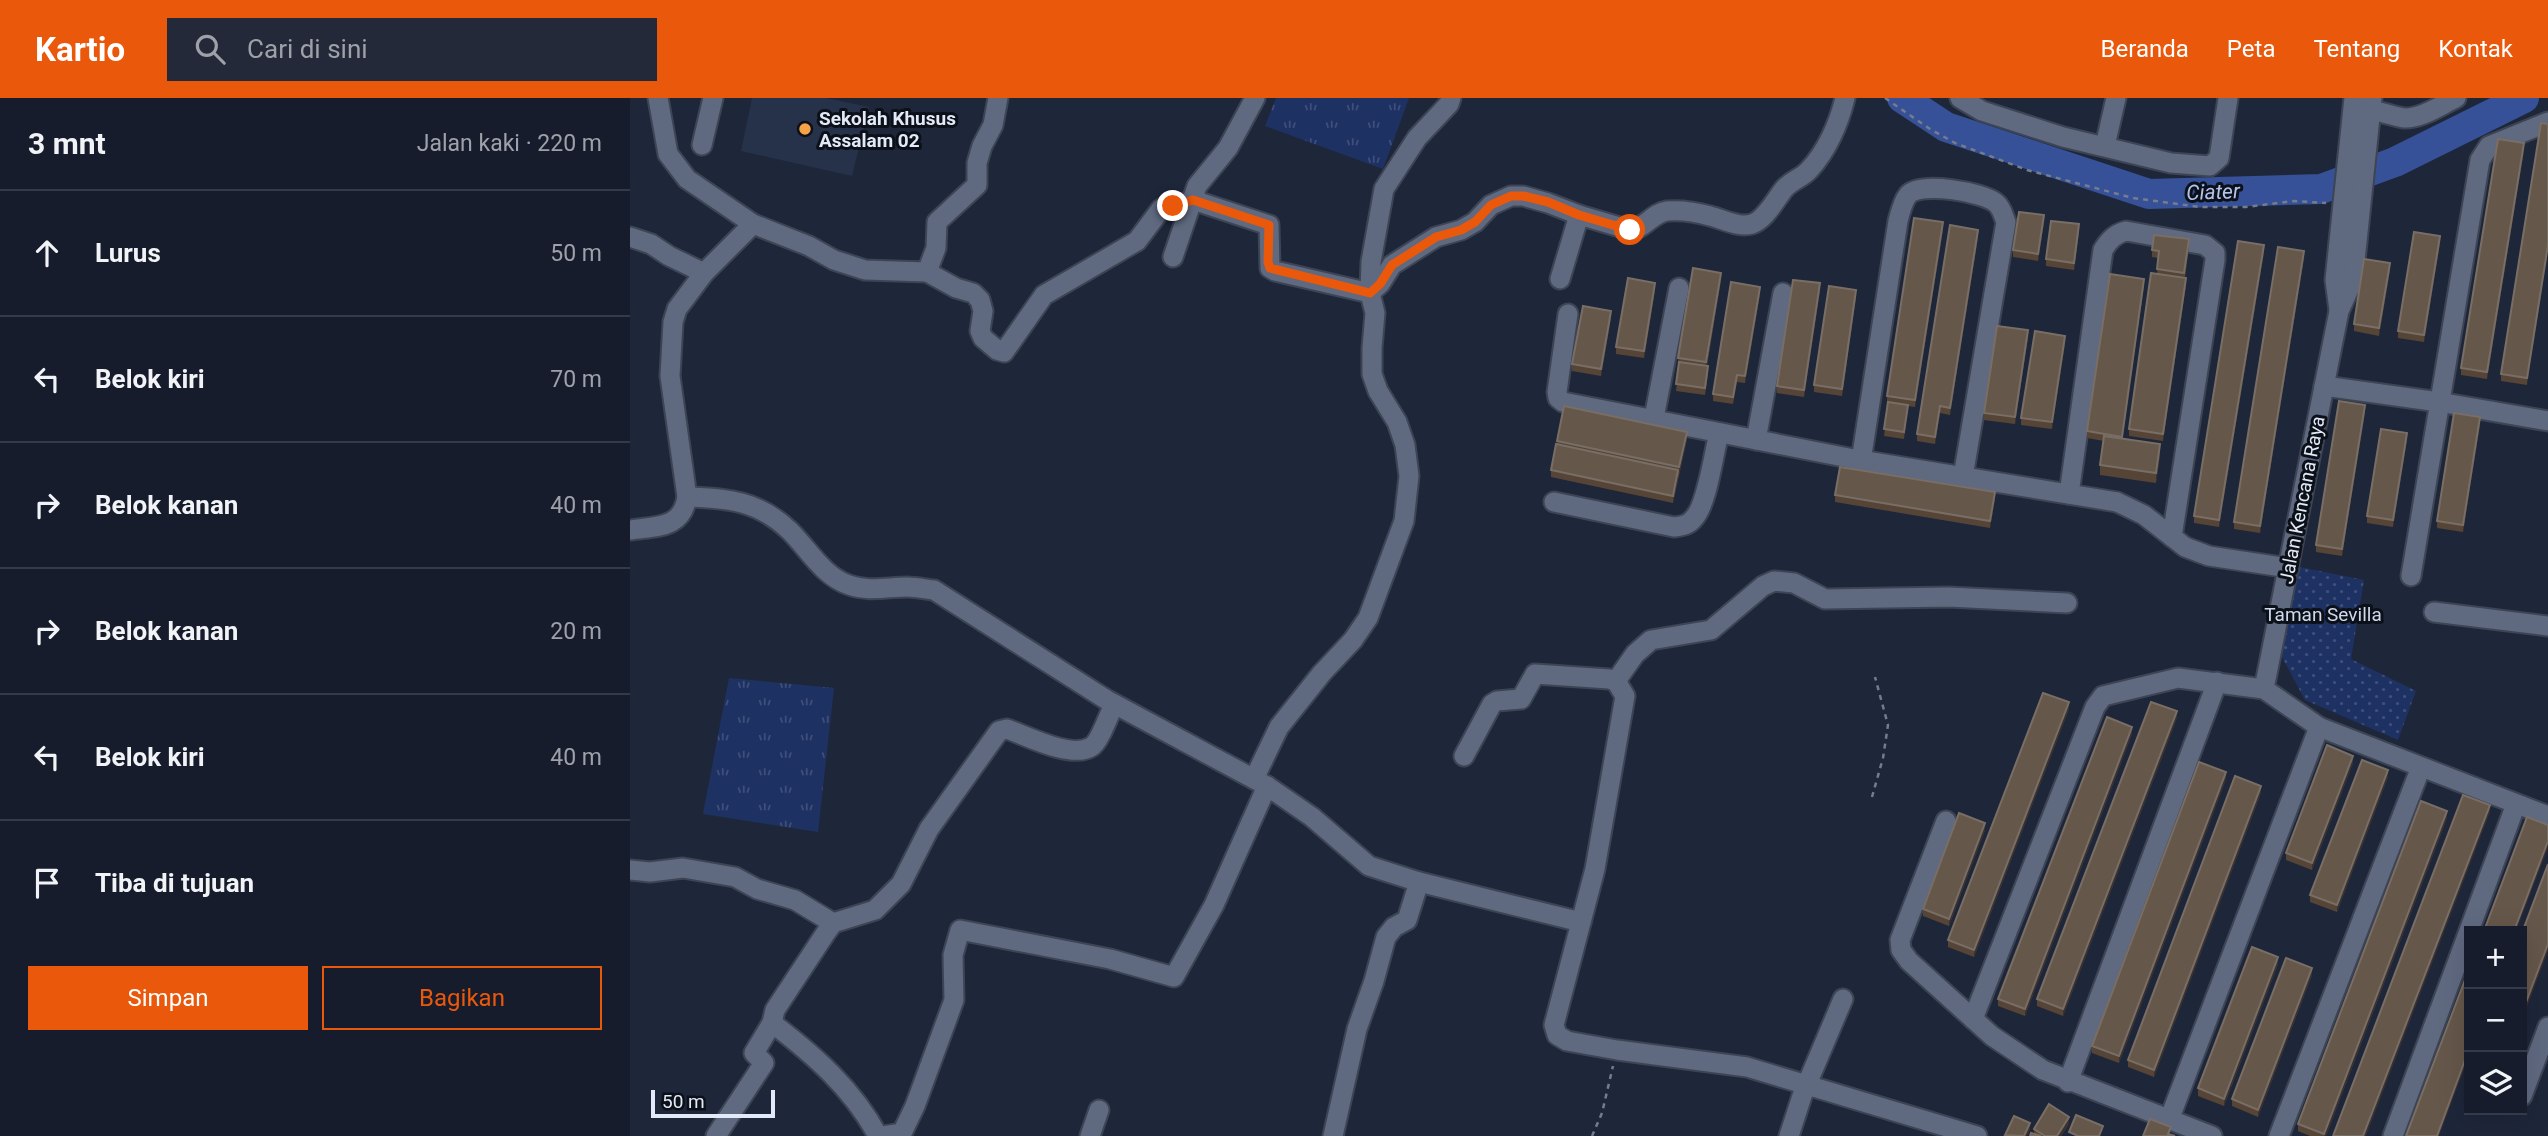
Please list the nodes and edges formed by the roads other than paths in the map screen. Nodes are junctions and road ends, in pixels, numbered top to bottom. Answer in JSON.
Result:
{"nodes":[{"id":1,"x":658,"y":98,"type":"edge"},
{"id":2,"x":713,"y":98,"type":"edge"},
{"id":3,"x":998,"y":98,"type":"edge"},
{"id":4,"x":1255,"y":98,"type":"edge"},
{"id":5,"x":1451,"y":98,"type":"edge"},
{"id":6,"x":1845,"y":98,"type":"edge"},
{"id":7,"x":1960,"y":98,"type":"edge"},
{"id":8,"x":2116,"y":98,"type":"edge"},
{"id":9,"x":2228,"y":98,"type":"edge"},
{"id":10,"x":2456,"y":98,"type":"edge"},
{"id":11,"x":2363,"y":103,"type":"edge"},
{"id":12,"x":2548,"y":122,"type":"edge"},
{"id":13,"x":702,"y":145,"type":"dead end"},
{"id":14,"x":2105,"y":146,"type":"junction"},
{"id":15,"x":1193,"y":200,"type":"junction"},
{"id":16,"x":1579,"y":215,"type":"junction"},
{"id":17,"x":753,"y":224,"type":"junction"},
{"id":18,"x":630,"y":237,"type":"edge"},
{"id":19,"x":1173,"y":257,"type":"dead end"},
{"id":20,"x":927,"y":272,"type":"junction"},
{"id":21,"x":704,"y":273,"type":"junction"},
{"id":22,"x":1560,"y":279,"type":"dead end"},
{"id":23,"x":1679,"y":288,"type":"dead end"},
{"id":24,"x":1370,"y":293,"type":"junction"},
{"id":25,"x":1783,"y":293,"type":"dead end"},
{"id":26,"x":1568,"y":314,"type":"dead end"},
{"id":27,"x":2324,"y":386,"type":"junction"},
{"id":28,"x":2438,"y":402,"type":"junction"},
{"id":29,"x":2547,"y":416,"type":"edge"},
{"id":30,"x":1654,"y":418,"type":"junction"},
{"id":31,"x":1719,"y":433,"type":"junction"},
{"id":32,"x":1756,"y":440,"type":"junction"},
{"id":33,"x":1861,"y":461,"type":"junction"},
{"id":34,"x":1963,"y":477,"type":"junction"},
{"id":35,"x":2069,"y":494,"type":"junction"},
{"id":36,"x":687,"y":497,"type":"junction"},
{"id":37,"x":1553,"y":502,"type":"dead end"},
{"id":38,"x":630,"y":530,"type":"edge"},
{"id":39,"x":2172,"y":537,"type":"junction"},
{"id":40,"x":2289,"y":568,"type":"junction"},
{"id":41,"x":2412,"y":576,"type":"dead end"},
{"id":42,"x":2067,"y":603,"type":"dead end"},
{"id":43,"x":2434,"y":612,"type":"dead end"},
{"id":44,"x":2548,"y":626,"type":"edge"},
{"id":45,"x":1616,"y":681,"type":"junction"},
{"id":46,"x":2217,"y":682,"type":"junction"},
{"id":47,"x":2264,"y":689,"type":"junction"},
{"id":48,"x":1114,"y":704,"type":"junction"},
{"id":49,"x":2319,"y":727,"type":"junction"},
{"id":50,"x":1464,"y":756,"type":"dead end"},
{"id":51,"x":2421,"y":767,"type":"junction"},
{"id":52,"x":1261,"y":783,"type":"junction"},
{"id":53,"x":2516,"y":804,"type":"junction"},
{"id":54,"x":2548,"y":817,"type":"edge"},
{"id":55,"x":1946,"y":821,"type":"dead end"},
{"id":56,"x":630,"y":870,"type":"edge"},
{"id":57,"x":1419,"y":881,"type":"junction"},
{"id":58,"x":1581,"y":922,"type":"junction"},
{"id":59,"x":833,"y":923,"type":"junction"},
{"id":60,"x":1843,"y":999,"type":"dead end"},
{"id":61,"x":1973,"y":1019,"type":"junction"},
{"id":62,"x":772,"y":1023,"type":"junction"},
{"id":63,"x":2548,"y":1027,"type":"edge"},
{"id":64,"x":2067,"y":1082,"type":"junction"},
{"id":65,"x":2527,"y":1083,"type":"edge"},
{"id":66,"x":1806,"y":1086,"type":"junction"},
{"id":67,"x":1099,"y":1110,"type":"dead end"},
{"id":68,"x":2169,"y":1120,"type":"junction"},
{"id":69,"x":2204,"y":1135,"type":"edge"},
{"id":70,"x":716,"y":1136,"type":"edge"},
{"id":71,"x":880,"y":1136,"type":"edge"},
{"id":72,"x":1090,"y":1136,"type":"edge"},
{"id":73,"x":1332,"y":1136,"type":"edge"},
{"id":74,"x":1789,"y":1136,"type":"edge"},
{"id":75,"x":1977,"y":1136,"type":"edge"},
{"id":76,"x":2279,"y":1136,"type":"edge"},
{"id":77,"x":2393,"y":1136,"type":"edge"}],
"edges":[{"from":1,"to":17,"type":"street"},
{"from":2,"to":13,"type":"street"},
{"from":3,"to":20,"type":"street"},
{"from":4,"to":15,"type":"street"},
{"from":5,"to":24,"type":"street"},
{"from":6,"to":16,"type":"street"},
{"from":7,"to":14,"type":"street"},
{"from":8,"to":14,"type":"street"},
{"from":9,"to":14,"type":"street"},
{"from":10,"to":11,"type":"street"},
{"from":11,"to":27,"type":"street","name":"Jalan Kencana Raya"},
{"from":12,"to":28,"type":"street"},
{"from":15,"to":19,"type":"street"},
{"from":15,"to":20,"type":"street"},
{"from":15,"to":24,"type":"street"},
{"from":16,"to":22,"type":"street"},
{"from":16,"to":24,"type":"street"},
{"from":17,"to":20,"type":"street"},
{"from":17,"to":21,"type":"street"},
{"from":18,"to":21,"type":"street"},
{"from":21,"to":36,"type":"street"},
{"from":23,"to":30,"type":"street"},
{"from":24,"to":52,"type":"street"},
{"from":25,"to":32,"type":"street"},
{"from":26,"to":30,"type":"street"},
{"from":27,"to":28,"type":"street"},
{"from":27,"to":40,"type":"street","name":"Jalan Kencana Raya"},
{"from":28,"to":29,"type":"street"},
{"from":28,"to":41,"type":"street"},
{"from":30,"to":31,"type":"street"},
{"from":31,"to":32,"type":"street"},
{"from":31,"to":37,"type":"street"},
{"from":32,"to":33,"type":"street"},
{"from":33,"to":34,"type":"street"},
{"from":33,"to":34,"type":"street"},
{"from":34,"to":35,"type":"street"},
{"from":35,"to":39,"type":"street"},
{"from":35,"to":39,"type":"street"},
{"from":36,"to":38,"type":"street"},
{"from":36,"to":48,"type":"street"},
{"from":39,"to":40,"type":"street"},
{"from":40,"to":47,"type":"street","name":"Jalan Kencana Raya"},
{"from":42,"to":45,"type":"street"},
{"from":43,"to":44,"type":"street"},
{"from":45,"to":50,"type":"street"},
{"from":45,"to":58,"type":"street"},
{"from":46,"to":47,"type":"street"},
{"from":46,"to":61,"type":"street"},
{"from":46,"to":64,"type":"street"},
{"from":47,"to":49,"type":"street"},
{"from":48,"to":52,"type":"street"},
{"from":48,"to":59,"type":"street"},
{"from":49,"to":51,"type":"street"},
{"from":49,"to":68,"type":"street"},
{"from":51,"to":53,"type":"street"},
{"from":51,"to":76,"type":"street"},
{"from":52,"to":57,"type":"street"},
{"from":52,"to":71,"type":"street"},
{"from":53,"to":54,"type":"street"},
{"from":53,"to":77,"type":"street"},
{"from":55,"to":61,"type":"street"},
{"from":56,"to":59,"type":"street"},
{"from":57,"to":58,"type":"street"},
{"from":57,"to":73,"type":"street"},
{"from":58,"to":66,"type":"street"},
{"from":59,"to":62,"type":"street"},
{"from":60,"to":66,"type":"street"},
{"from":61,"to":64,"type":"street"},
{"from":62,"to":70,"type":"street"},
{"from":62,"to":71,"type":"street"},
{"from":63,"to":65,"type":"street"},
{"from":64,"to":68,"type":"street"},
{"from":66,"to":74,"type":"street"},
{"from":66,"to":75,"type":"street"},
{"from":67,"to":72,"type":"street"},
{"from":68,"to":69,"type":"street"}]}
